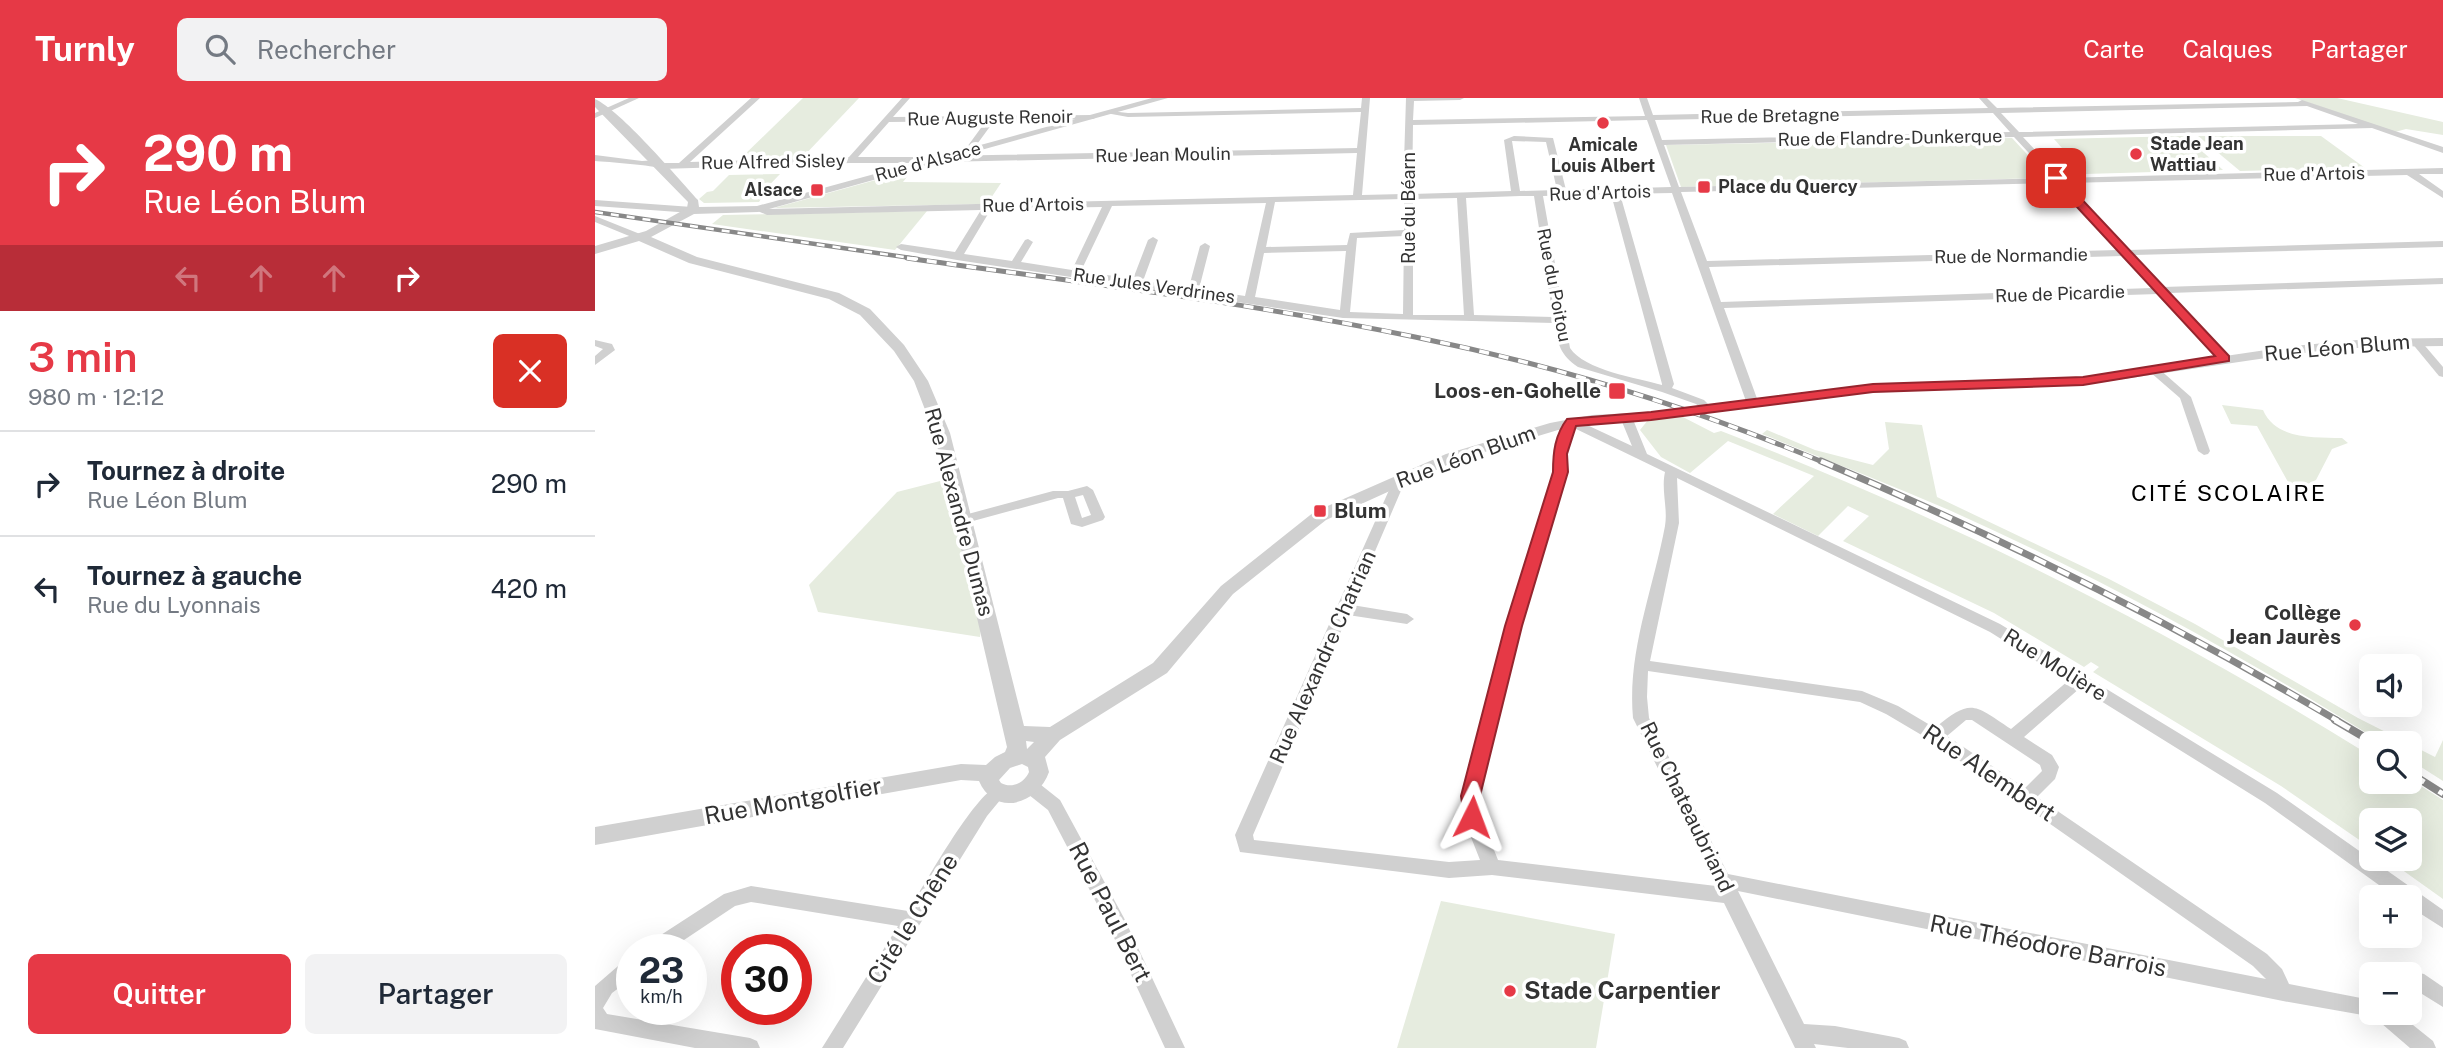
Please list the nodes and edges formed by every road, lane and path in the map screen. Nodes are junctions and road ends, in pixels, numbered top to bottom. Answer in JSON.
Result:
{"nodes":[{"id":1,"x":635,"y":98,"type":"edge"},
{"id":2,"x":756,"y":98,"type":"edge"},
{"id":3,"x":905,"y":98,"type":"edge"},
{"id":4,"x":1163,"y":98,"type":"edge"},
{"id":5,"x":1366,"y":98,"type":"edge"},
{"id":6,"x":1460,"y":98,"type":"edge"},
{"id":7,"x":1643,"y":98,"type":"edge"},
{"id":8,"x":1983,"y":98,"type":"edge"},
{"id":9,"x":2291,"y":98,"type":"edge"},
{"id":10,"x":1410,"y":99,"type":"edge"},
{"id":11,"x":595,"y":102,"type":"edge"},
{"id":12,"x":2309,"y":104,"type":"junction"},
{"id":13,"x":1365,"y":110,"type":"junction"},
{"id":14,"x":1995,"y":111,"type":"junction"},
{"id":15,"x":1110,"y":113,"type":"junction"},
{"id":16,"x":600,"y":114,"type":"edge"},
{"id":17,"x":1093,"y":117,"type":"junction"},
{"id":18,"x":992,"y":118,"type":"junction"},
{"id":19,"x":1650,"y":119,"type":"junction"},
{"id":20,"x":887,"y":120,"type":"junction"},
{"id":21,"x":1526,"y":121,"type":"junction"},
{"id":22,"x":1410,"y":123,"type":"junction"},
{"id":23,"x":2372,"y":125,"type":"junction"},
{"id":24,"x":2017,"y":135,"type":"junction"},
{"id":25,"x":1529,"y":138,"type":"junction"},
{"id":26,"x":1659,"y":144,"type":"junction"},
{"id":27,"x":1360,"y":150,"type":"junction"},
{"id":28,"x":2443,"y":150,"type":"edge"},
{"id":29,"x":966,"y":154,"type":"junction"},
{"id":30,"x":595,"y":158,"type":"edge"},
{"id":31,"x":851,"y":160,"type":"junction"},
{"id":32,"x":928,"y":163,"type":"junction"},
{"id":33,"x":659,"y":164,"type":"junction"},
{"id":34,"x":683,"y":164,"type":"junction"},
{"id":35,"x":2408,"y":171,"type":"junction"},
{"id":36,"x":2443,"y":171,"type":"edge"},
{"id":37,"x":2058,"y":180,"type":"junction"},
{"id":38,"x":1676,"y":190,"type":"junction"},
{"id":39,"x":1615,"y":192,"type":"junction"},
{"id":40,"x":1538,"y":194,"type":"junction"},
{"id":41,"x":1562,"y":194,"type":"junction"},
{"id":42,"x":1461,"y":195,"type":"junction"},
{"id":43,"x":1516,"y":195,"type":"junction"},
{"id":44,"x":2443,"y":195,"type":"edge"},
{"id":45,"x":1407,"y":197,"type":"junction"},
{"id":46,"x":1357,"y":198,"type":"junction"},
{"id":47,"x":1271,"y":200,"type":"junction"},
{"id":48,"x":595,"y":203,"type":"edge"},
{"id":49,"x":1108,"y":204,"type":"junction"},
{"id":50,"x":989,"y":206,"type":"junction"},
{"id":51,"x":758,"y":209,"type":"junction"},
{"id":52,"x":692,"y":210,"type":"junction"},
{"id":53,"x":595,"y":219,"type":"edge"},
{"id":54,"x":1409,"y":233,"type":"junction"},
{"id":55,"x":642,"y":237,"type":"junction"},
{"id":56,"x":1153,"y":240,"type":"dead end"},
{"id":57,"x":1028,"y":242,"type":"dead end"},
{"id":58,"x":2443,"y":244,"type":"edge"},
{"id":59,"x":1205,"y":246,"type":"dead end"},
{"id":60,"x":901,"y":247,"type":"dead end"},
{"id":61,"x":1351,"y":248,"type":"junction"},
{"id":62,"x":595,"y":250,"type":"edge"},
{"id":63,"x":1260,"y":250,"type":"junction"},
{"id":64,"x":2126,"y":253,"type":"junction"},
{"id":65,"x":957,"y":257,"type":"junction"},
{"id":66,"x":1704,"y":264,"type":"junction"},
{"id":67,"x":1014,"y":265,"type":"junction"},
{"id":68,"x":1076,"y":274,"type":"junction"},
{"id":69,"x":2443,"y":281,"type":"edge"},
{"id":70,"x":1137,"y":283,"type":"junction"},
{"id":71,"x":2161,"y":290,"type":"junction"},
{"id":72,"x":1193,"y":292,"type":"junction"},
{"id":73,"x":1249,"y":300,"type":"junction"},
{"id":74,"x":1720,"y":304,"type":"junction"},
{"id":75,"x":1343,"y":315,"type":"junction"},
{"id":76,"x":1408,"y":317,"type":"junction"},
{"id":77,"x":1469,"y":318,"type":"junction"},
{"id":78,"x":1559,"y":320,"type":"junction"},
{"id":79,"x":2416,"y":342,"type":"junction"},
{"id":80,"x":2443,"y":342,"type":"edge"},
{"id":81,"x":595,"y":344,"type":"edge"},
{"id":82,"x":2224,"y":359,"type":"junction"},
{"id":83,"x":595,"y":362,"type":"edge"},
{"id":84,"x":2154,"y":370,"type":"junction"},
{"id":85,"x":2443,"y":374,"type":"edge"},
{"id":86,"x":1666,"y":390,"type":"junction"},
{"id":87,"x":1753,"y":404,"type":"junction"},
{"id":88,"x":1706,"y":408,"type":"junction"},
{"id":89,"x":1626,"y":417,"type":"junction"},
{"id":90,"x":1572,"y":422,"type":"junction"},
{"id":91,"x":2204,"y":452,"type":"dead end"},
{"id":92,"x":1641,"y":454,"type":"junction"},
{"id":93,"x":1672,"y":470,"type":"junction"},
{"id":94,"x":1400,"y":479,"type":"junction"},
{"id":95,"x":1068,"y":495,"type":"dead end"},
{"id":96,"x":962,"y":520,"type":"junction"},
{"id":97,"x":1343,"y":609,"type":"junction"},
{"id":98,"x":1407,"y":619,"type":"dead end"},
{"id":99,"x":1642,"y":665,"type":"junction"},
{"id":100,"x":2078,"y":681,"type":"junction"},
{"id":101,"x":1015,"y":733,"type":"junction"},
{"id":102,"x":1053,"y":734,"type":"junction"},
{"id":103,"x":1936,"y":736,"type":"junction"},
{"id":104,"x":2012,"y":737,"type":"junction"},
{"id":105,"x":1023,"y":757,"type":"junction"},
{"id":106,"x":995,"y":784,"type":"junction"},
{"id":107,"x":1030,"y":786,"type":"junction"},
{"id":108,"x":2026,"y":798,"type":"junction"},
{"id":109,"x":1244,"y":835,"type":"joint"},
{"id":110,"x":595,"y":836,"type":"edge"},
{"id":111,"x":1492,"y":866,"type":"junction"},
{"id":112,"x":1728,"y":888,"type":"junction"},
{"id":113,"x":913,"y":920,"type":"junction"},
{"id":114,"x":2443,"y":920,"type":"edge"},
{"id":115,"x":678,"y":934,"type":"edge"},
{"id":116,"x":616,"y":978,"type":"edge"},
{"id":117,"x":2422,"y":984,"type":"edge"},
{"id":118,"x":2283,"y":992,"type":"junction"},
{"id":119,"x":2443,"y":998,"type":"edge"},
{"id":120,"x":595,"y":1003,"type":"edge"},
{"id":121,"x":2359,"y":1007,"type":"edge"},
{"id":122,"x":595,"y":1014,"type":"edge"},
{"id":123,"x":2397,"y":1025,"type":"edge"},
{"id":124,"x":1802,"y":1041,"type":"edge"},
{"id":125,"x":750,"y":1048,"type":"edge"},
{"id":126,"x":832,"y":1048,"type":"edge"},
{"id":127,"x":1175,"y":1048,"type":"edge"},
{"id":128,"x":1899,"y":1048,"type":"edge"},
{"id":129,"x":2426,"y":1048,"type":"edge"}],
"edges":[{"from":1,"to":16,"type":"street"},
{"from":2,"to":34,"type":"street"},
{"from":3,"to":20,"type":"street"},
{"from":4,"to":15,"type":"street","name":"Rue d'Alsace"},
{"from":5,"to":13,"type":"street"},
{"from":6,"to":10,"type":"street"},
{"from":7,"to":19,"type":"street"},
{"from":8,"to":14,"type":"street"},
{"from":9,"to":12,"type":"street"},
{"from":10,"to":22,"type":"street","name":"Rue du Béarn"},
{"from":11,"to":16,"type":"street"},
{"from":12,"to":14,"type":"street","name":"Rue de Bretagne"},
{"from":12,"to":23,"type":"street"},
{"from":13,"to":15,"type":"street"},
{"from":13,"to":27,"type":"street"},
{"from":14,"to":19,"type":"street","name":"Rue de Bretagne"},
{"from":14,"to":24,"type":"street"},
{"from":15,"to":17,"type":"street","name":"Rue d'Alsace"},
{"from":16,"to":33,"type":"street"},
{"from":17,"to":18,"type":"street","name":"Rue Auguste Renoir"},
{"from":17,"to":29,"type":"street","name":"Rue d'Alsace"},
{"from":18,"to":20,"type":"street","name":"Rue Auguste Renoir"},
{"from":18,"to":29,"type":"street"},
{"from":19,"to":21,"type":"street","name":"Rue de Bretagne"},
{"from":19,"to":26,"type":"street"},
{"from":20,"to":31,"type":"street"},
{"from":21,"to":22,"type":"street","name":"Rue de Bretagne"},
{"from":21,"to":25,"type":"street"},
{"from":22,"to":45,"type":"street","name":"Rue du Béarn"},
{"from":23,"to":24,"type":"street","name":"Rue de Flandre-Dunkerque"},
{"from":23,"to":28,"type":"street"},
{"from":24,"to":26,"type":"street","name":"Rue de Flandre-Dunkerque"},
{"from":24,"to":37,"type":"street"},
{"from":25,"to":41,"type":"street"},
{"from":25,"to":43,"type":"street"},
{"from":26,"to":38,"type":"street"},
{"from":27,"to":29,"type":"street","name":"Rue Jean Moulin"},
{"from":27,"to":46,"type":"street"},
{"from":29,"to":32,"type":"street","name":"Rue d'Alsace"},
{"from":30,"to":33,"type":"street","name":"Rue Alfred Sisley"},
{"from":31,"to":32,"type":"street","name":"Rue Alfred Sisley"},
{"from":31,"to":34,"type":"street","name":"Rue Alfred Sisley"},
{"from":32,"to":51,"type":"street","name":"Rue d'Alsace"},
{"from":33,"to":34,"type":"street","name":"Rue Alfred Sisley"},
{"from":33,"to":52,"type":"street"},
{"from":35,"to":36,"type":"street","name":"Rue d'Artois"},
{"from":35,"to":37,"type":"street","name":"Rue d'Artois"},
{"from":35,"to":44,"type":"street"},
{"from":37,"to":38,"type":"street","name":"Rue d'Artois"},
{"from":37,"to":64,"type":"street"},
{"from":38,"to":39,"type":"street","name":"Rue d'Artois"},
{"from":38,"to":66,"type":"street"},
{"from":39,"to":41,"type":"street","name":"Rue d'Artois"},
{"from":39,"to":86,"type":"street"},
{"from":40,"to":41,"type":"street","name":"Rue d'Artois"},
{"from":40,"to":43,"type":"street","name":"Rue d'Artois"},
{"from":40,"to":78,"type":"street","name":"Rue du Poitou"},
{"from":42,"to":43,"type":"street","name":"Rue d'Artois"},
{"from":42,"to":45,"type":"street","name":"Rue d'Artois"},
{"from":42,"to":77,"type":"street"},
{"from":45,"to":46,"type":"street","name":"Rue d'Artois"},
{"from":45,"to":54,"type":"street","name":"Rue du Béarn"},
{"from":46,"to":47,"type":"street","name":"Rue d'Artois"},
{"from":47,"to":49,"type":"street","name":"Rue d'Artois"},
{"from":47,"to":63,"type":"street"},
{"from":48,"to":52,"type":"street"},
{"from":49,"to":50,"type":"street","name":"Rue d'Artois"},
{"from":49,"to":68,"type":"street"},
{"from":50,"to":51,"type":"street","name":"Rue d'Artois"},
{"from":50,"to":65,"type":"street"},
{"from":51,"to":52,"type":"street","name":"Rue d'Alsace"},
{"from":52,"to":55,"type":"street"},
{"from":53,"to":55,"type":"street"},
{"from":54,"to":61,"type":"street"},
{"from":54,"to":76,"type":"street","name":"Rue du Béarn"},
{"from":55,"to":62,"type":"street"},
{"from":55,"to":96,"type":"street","name":"Rue Alexandre Dumas"},
{"from":56,"to":70,"type":"street"},
{"from":57,"to":67,"type":"street"},
{"from":58,"to":64,"type":"street","name":"Rue de Normandie"},
{"from":59,"to":72,"type":"street"},
{"from":60,"to":65,"type":"street","name":"Rue Jules Verdrines"},
{"from":61,"to":63,"type":"street"},
{"from":61,"to":75,"type":"street"},
{"from":63,"to":73,"type":"street"},
{"from":64,"to":66,"type":"street","name":"Rue de Normandie"},
{"from":64,"to":71,"type":"street"},
{"from":65,"to":67,"type":"street","name":"Rue Jules Verdrines"},
{"from":66,"to":74,"type":"street"},
{"from":67,"to":68,"type":"street","name":"Rue Jules Verdrines"},
{"from":68,"to":70,"type":"street","name":"Rue Jules Verdrines"},
{"from":69,"to":71,"type":"street","name":"Rue de Picardie"},
{"from":70,"to":72,"type":"street","name":"Rue Jules Verdrines"},
{"from":71,"to":74,"type":"street","name":"Rue de Picardie"},
{"from":71,"to":82,"type":"street"},
{"from":72,"to":73,"type":"street","name":"Rue Jules Verdrines"},
{"from":73,"to":75,"type":"street","name":"Rue Jules Verdrines"},
{"from":74,"to":87,"type":"street"},
{"from":75,"to":76,"type":"street","name":"Rue Jules Verdrines"},
{"from":76,"to":77,"type":"street","name":"Rue Jules Verdrines"},
{"from":77,"to":78,"type":"street","name":"Rue Jules Verdrines"},
{"from":78,"to":86,"type":"street","name":"Rue du Poitou"},
{"from":79,"to":80,"type":"street","name":"Rue Léon Blum"},
{"from":79,"to":82,"type":"street","name":"Rue Léon Blum"},
{"from":79,"to":85,"type":"street"},
{"from":81,"to":83,"type":"street"},
{"from":82,"to":84,"type":"street","name":"Rue Léon Blum"},
{"from":84,"to":87,"type":"street","name":"Rue Léon Blum"},
{"from":84,"to":91,"type":"street"},
{"from":86,"to":88,"type":"street","name":"Rue du Poitou"},
{"from":87,"to":88,"type":"street","name":"Rue Léon Blum"},
{"from":88,"to":89,"type":"street","name":"Rue Léon Blum"},
{"from":89,"to":90,"type":"street","name":"Rue Léon Blum"},
{"from":89,"to":92,"type":"street"},
{"from":90,"to":92,"type":"street","name":"Rue Molière"},
{"from":90,"to":94,"type":"street","name":"Rue Léon Blum"},
{"from":90,"to":111,"type":"street"},
{"from":92,"to":93,"type":"street","name":"Rue Molière"},
{"from":93,"to":99,"type":"street","name":"Rue Chateaubriand"},
{"from":93,"to":100,"type":"street","name":"Rue Molière"},
{"from":94,"to":97,"type":"street","name":"Rue Alexandre Chatrian"},
{"from":94,"to":102,"type":"street","name":"Rue Léon Blum"},
{"from":95,"to":96,"type":"street"},
{"from":96,"to":101,"type":"street","name":"Rue Alexandre Dumas"},
{"from":97,"to":98,"type":"street"},
{"from":97,"to":109,"type":"street","name":"Rue Alexandre Chatrian"},
{"from":99,"to":103,"type":"street","name":"Rue Alembert"},
{"from":99,"to":112,"type":"street","name":"Rue Chateaubriand"},
{"from":100,"to":104,"type":"street"},
{"from":100,"to":114,"type":"street","name":"Rue Molière"},
{"from":101,"to":102,"type":"street"},
{"from":101,"to":105,"type":"street","name":"Rue Alexandre Dumas"},
{"from":102,"to":105,"type":"street"},
{"from":103,"to":104,"type":"street"},
{"from":103,"to":108,"type":"street","name":"Rue Alembert"},
{"from":104,"to":108,"type":"street"},
{"from":105,"to":106,"type":"street"},
{"from":105,"to":107,"type":"street"},
{"from":106,"to":107,"type":"street"},
{"from":106,"to":110,"type":"street","name":"Rue Montgolfier"},
{"from":106,"to":113,"type":"street","name":"Cité le Chêne"},
{"from":107,"to":127,"type":"street","name":"Rue Paul Bert"},
{"from":108,"to":118,"type":"street","name":"Rue Alembert"},
{"from":109,"to":111,"type":"street","name":"Rue Théodore Barrois"},
{"from":111,"to":112,"type":"street","name":"Rue Théodore Barrois"},
{"from":112,"to":118,"type":"street","name":"Rue Théodore Barrois"},
{"from":112,"to":124,"type":"street","name":"Rue Chateaubriand"},
{"from":113,"to":115,"type":"street"},
{"from":113,"to":126,"type":"street","name":"Cité le Chêne"},
{"from":116,"to":120,"type":"street"},
{"from":117,"to":119,"type":"street"},
{"from":118,"to":121,"type":"street","name":"Rue Théodore Barrois"},
{"from":122,"to":125,"type":"street"},
{"from":123,"to":129,"type":"street"},
{"from":124,"to":128,"type":"street"}]}
